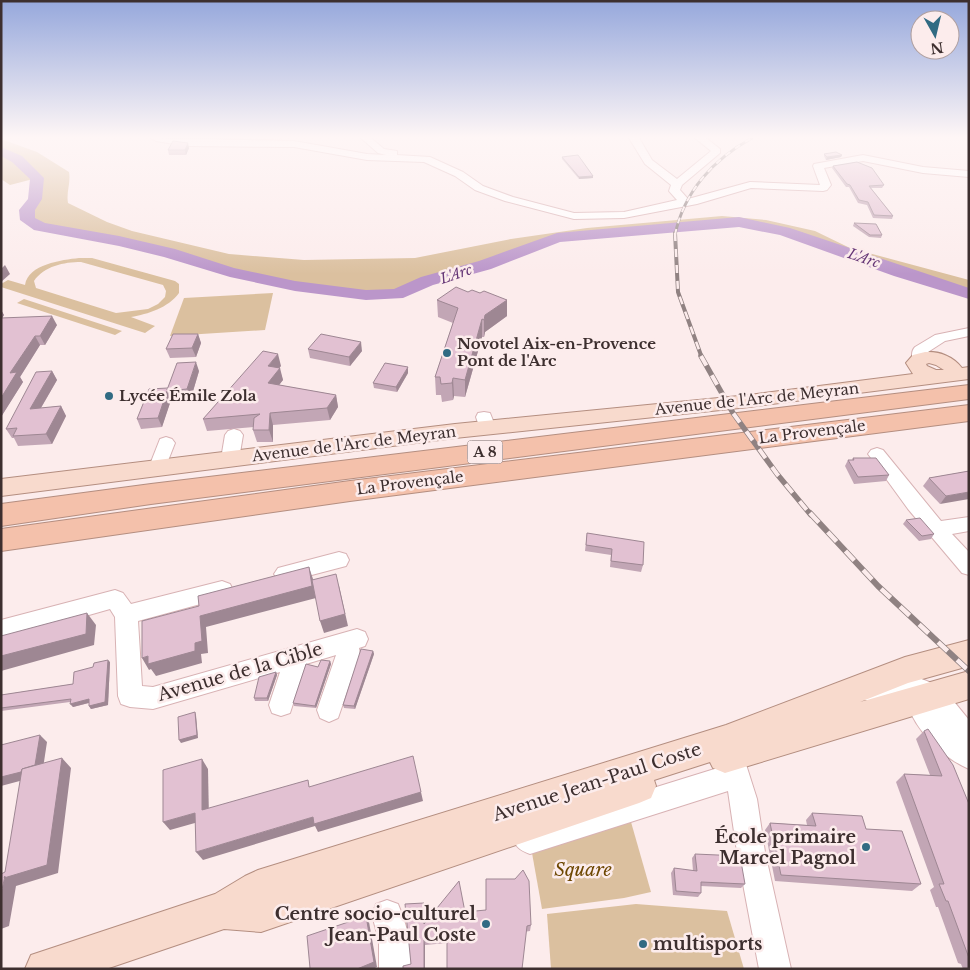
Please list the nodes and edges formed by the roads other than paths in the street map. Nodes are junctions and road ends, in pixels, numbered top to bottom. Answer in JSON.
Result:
{"nodes":[{"id":1,"x":472,"y":183,"type":"edge"},
{"id":2,"x":825,"y":183,"type":"edge"},
{"id":3,"x":677,"y":184,"type":"edge"},
{"id":4,"x":685,"y":202,"type":"junction"},
{"id":5,"x":969,"y":332,"type":"edge"},
{"id":6,"x":945,"y":368,"type":"edge"},
{"id":7,"x":969,"y":413,"type":"edge"},
{"id":8,"x":234,"y":434,"type":"dead end"},
{"id":9,"x":166,"y":444,"type":"dead end"},
{"id":10,"x":877,"y":454,"type":"dead end"},
{"id":11,"x":230,"y":458,"type":"junction"},
{"id":12,"x":158,"y":467,"type":"junction"},
{"id":13,"x":1,"y":488,"type":"edge"},
{"id":14,"x":1,"y":515,"type":"edge"},
{"id":15,"x":969,"y":524,"type":"edge"},
{"id":16,"x":936,"y":529,"type":"junction"},
{"id":17,"x":1,"y":540,"type":"edge"},
{"id":18,"x":339,"y":560,"type":"dead end"},
{"id":19,"x":969,"y":567,"type":"edge"},
{"id":20,"x":126,"y":615,"type":"junction"},
{"id":21,"x":1,"y":630,"type":"edge"},
{"id":22,"x":969,"y":652,"type":"edge"},
{"id":23,"x":297,"y":656,"type":"junction"},
{"id":24,"x":940,"y":660,"type":"junction"},
{"id":25,"x":969,"y":685,"type":"edge"},
{"id":26,"x":857,"y":689,"type":"junction"},
{"id":27,"x":922,"y":696,"type":"junction"},
{"id":28,"x":280,"y":705,"type":"dead end"},
{"id":29,"x":329,"y":710,"type":"dead end"},
{"id":30,"x":884,"y":710,"type":"junction"},
{"id":31,"x":943,"y":735,"type":"junction"},
{"id":32,"x":969,"y":740,"type":"edge"},
{"id":33,"x":969,"y":756,"type":"edge"},
{"id":34,"x":731,"y":757,"type":"junction"},
{"id":35,"x":224,"y":910,"type":"junction"},
{"id":36,"x":387,"y":915,"type":"dead end"},
{"id":37,"x":45,"y":969,"type":"edge"},
{"id":38,"x":395,"y":969,"type":"edge"},
{"id":39,"x":775,"y":969,"type":"edge"}],
"edges":[{"from":1,"to":4,"type":"street"},
{"from":2,"to":4,"type":"street"},
{"from":3,"to":4,"type":"street"},
{"from":5,"to":6,"type":"street"},
{"from":6,"to":11,"type":"main road","name":"Avenue de l'Arc de Meyran"},
{"from":6,"to":14,"type":"highway","name":"La Provençale","number":"A 8"},
{"from":7,"to":17,"type":"highway","name":"La Provençale","number":"A 8"},
{"from":8,"to":11,"type":"street"},
{"from":9,"to":12,"type":"street"},
{"from":10,"to":16,"type":"street"},
{"from":11,"to":12,"type":"main road","name":"Avenue de l'Arc de Meyran"},
{"from":12,"to":13,"type":"main road","name":"Avenue de l'Arc de Meyran"},
{"from":15,"to":16,"type":"street"},
{"from":16,"to":19,"type":"street"},
{"from":18,"to":20,"type":"street"},
{"from":20,"to":21,"type":"street"},
{"from":20,"to":23,"type":"street","name":"Avenue de la Cible"},
{"from":22,"to":24,"type":"main road","name":"Avenue Jean-Paul Coste"},
{"from":23,"to":28,"type":"street"},
{"from":23,"to":29,"type":"street","name":"Avenue de la Cible"},
{"from":24,"to":26,"type":"main road","name":"Avenue Jean-Paul Coste"},
{"from":24,"to":27,"type":"street"},
{"from":25,"to":27,"type":"main road","name":"Avenue Jean-Paul Coste"},
{"from":26,"to":27,"type":"street"},
{"from":26,"to":34,"type":"main road","name":"Avenue Jean-Paul Coste"},
{"from":27,"to":30,"type":"main road","name":"Avenue Jean-Paul Coste"},
{"from":27,"to":31,"type":"street"},
{"from":27,"to":32,"type":"street"},
{"from":30,"to":31,"type":"street"},
{"from":30,"to":34,"type":"main road","name":"Avenue Jean-Paul Coste"},
{"from":31,"to":33,"type":"street"},
{"from":34,"to":35,"type":"main road","name":"Avenue Jean-Paul Coste"},
{"from":34,"to":35,"type":"main road","name":"Avenue Jean-Paul Coste"},
{"from":34,"to":39,"type":"street"},
{"from":35,"to":37,"type":"main road","name":"Avenue Jean-Paul Coste"},
{"from":36,"to":38,"type":"street"}]}
